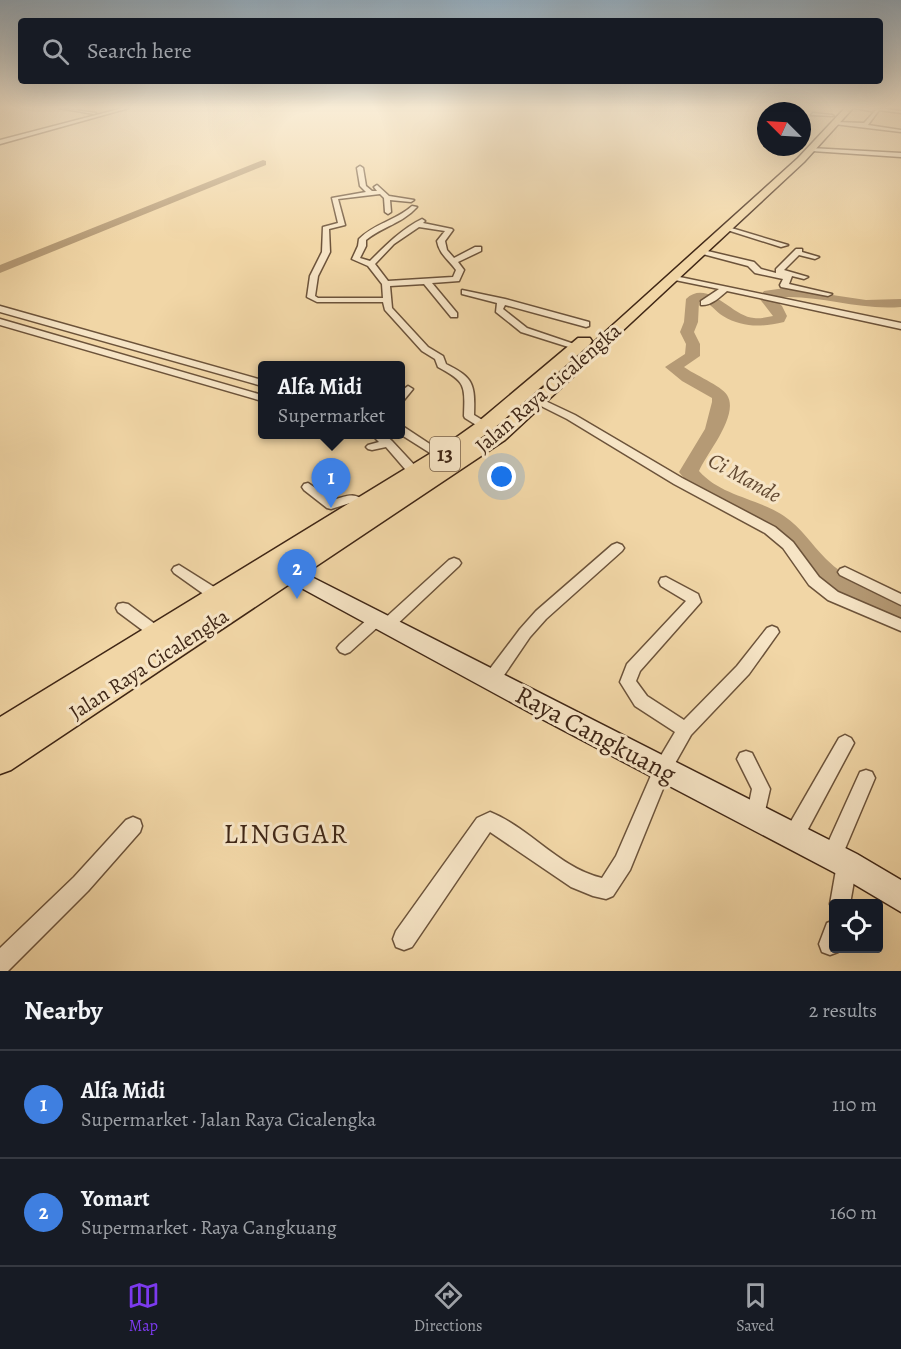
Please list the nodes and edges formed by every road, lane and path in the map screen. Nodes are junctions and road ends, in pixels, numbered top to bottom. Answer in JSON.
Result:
{"nodes":[{"id":1,"x":796,"y":153,"type":"edge"},
{"id":2,"x":807,"y":153,"type":"edge"},
{"id":3,"x":876,"y":153,"type":"edge"},
{"id":4,"x":901,"y":155,"type":"edge"},
{"id":5,"x":360,"y":168,"type":"dead end"},
{"id":6,"x":370,"y":193,"type":"junction"},
{"id":7,"x":387,"y":198,"type":"junction"},
{"id":8,"x":388,"y":212,"type":"dead end"},
{"id":9,"x":726,"y":228,"type":"junction"},
{"id":10,"x":784,"y":245,"type":"dead end"},
{"id":11,"x":478,"y":249,"type":"dead end"},
{"id":12,"x":702,"y":251,"type":"junction"},
{"id":13,"x":815,"y":257,"type":"dead end"},
{"id":14,"x":453,"y":262,"type":"junction"},
{"id":15,"x":371,"y":264,"type":"junction"},
{"id":16,"x":788,"y":276,"type":"junction"},
{"id":17,"x":673,"y":277,"type":"junction"},
{"id":18,"x":804,"y":277,"type":"dead end"},
{"id":19,"x":427,"y":282,"type":"junction"},
{"id":20,"x":386,"y":284,"type":"junction"},
{"id":21,"x":726,"y":288,"type":"junction"},
{"id":22,"x":465,"y":292,"type":"dead end"},
{"id":23,"x":828,"y":294,"type":"dead end"},
{"id":24,"x":388,"y":300,"type":"junction"},
{"id":25,"x":502,"y":301,"type":"junction"},
{"id":26,"x":709,"y":301,"type":"dead end"},
{"id":27,"x":0,"y":309,"type":"edge"},
{"id":28,"x":454,"y":315,"type":"dead end"},
{"id":29,"x":0,"y":322,"type":"edge"},
{"id":30,"x":586,"y":324,"type":"dead end"},
{"id":31,"x":901,"y":326,"type":"edge"},
{"id":32,"x":578,"y":346,"type":"junction"},
{"id":33,"x":258,"y":382,"type":"edge"},
{"id":34,"x":408,"y":389,"type":"dead end"},
{"id":35,"x":405,"y":392,"type":"edge"},
{"id":36,"x":258,"y":397,"type":"edge"},
{"id":37,"x":538,"y":401,"type":"junction"},
{"id":38,"x":485,"y":426,"type":"junction"},
{"id":39,"x":405,"y":432,"type":"edge"},
{"id":40,"x":382,"y":439,"type":"edge"},
{"id":41,"x":388,"y":443,"type":"junction"},
{"id":42,"x":372,"y":447,"type":"dead end"},
{"id":43,"x":442,"y":456,"type":"junction"},
{"id":44,"x":415,"y":473,"type":"junction"},
{"id":45,"x":308,"y":487,"type":"dead end"},
{"id":46,"x":363,"y":506,"type":"junction"},
{"id":47,"x":617,"y":548,"type":"dead end"},
{"id":48,"x":454,"y":563,"type":"dead end"},
{"id":49,"x":179,"y":570,"type":"dead end"},
{"id":50,"x":845,"y":572,"type":"dead end"},
{"id":51,"x":290,"y":573,"type":"junction"},
{"id":52,"x":666,"y":582,"type":"dead end"},
{"id":53,"x":217,"y":596,"type":"junction"},
{"id":54,"x":901,"y":600,"type":"edge"},
{"id":55,"x":123,"y":608,"type":"dead end"},
{"id":56,"x":381,"y":622,"type":"junction"},
{"id":57,"x":901,"y":625,"type":"edge"},
{"id":58,"x":772,"y":632,"type":"dead end"},
{"id":59,"x":158,"y":634,"type":"junction"},
{"id":60,"x":345,"y":648,"type":"dead end"},
{"id":61,"x":492,"y":679,"type":"junction"},
{"id":62,"x":685,"y":730,"type":"junction"},
{"id":63,"x":0,"y":733,"type":"edge"},
{"id":64,"x":845,"y":743,"type":"dead end"},
{"id":65,"x":746,"y":759,"type":"dead end"},
{"id":66,"x":0,"y":760,"type":"edge"},
{"id":67,"x":662,"y":770,"type":"junction"},
{"id":68,"x":866,"y":778,"type":"dead end"},
{"id":69,"x":755,"y":818,"type":"junction"},
{"id":70,"x":133,"y":826,"type":"dead end"},
{"id":71,"x":794,"y":837,"type":"junction"},
{"id":72,"x":840,"y":860,"type":"junction"},
{"id":73,"x":901,"y":897,"type":"edge"},
{"id":74,"x":840,"y":899,"type":"edge"},
{"id":75,"x":404,"y":939,"type":"dead end"},
{"id":76,"x":0,"y":963,"type":"edge"}],
"edges":[{"from":1,"to":32,"type":"highway","name":"Jalan Raya Cicalengka","number":"13"},
{"from":2,"to":9,"type":"highway","name":"Jalan Raya Cicalengka","number":"13"},
{"from":3,"to":4,"type":"street"},
{"from":5,"to":6,"type":"street"},
{"from":6,"to":7,"type":"street"},
{"from":6,"to":24,"type":"street"},
{"from":7,"to":8,"type":"street"},
{"from":7,"to":15,"type":"street"},
{"from":9,"to":10,"type":"street"},
{"from":9,"to":12,"type":"highway","name":"Jalan Raya Cicalengka","number":"13"},
{"from":11,"to":14,"type":"street"},
{"from":12,"to":16,"type":"street"},
{"from":12,"to":17,"type":"highway","name":"Jalan Raya Cicalengka","number":"13"},
{"from":13,"to":16,"type":"street"},
{"from":14,"to":15,"type":"street"},
{"from":14,"to":19,"type":"street"},
{"from":15,"to":20,"type":"street"},
{"from":16,"to":18,"type":"street"},
{"from":16,"to":23,"type":"street"},
{"from":17,"to":21,"type":"street"},
{"from":17,"to":37,"type":"highway","name":"Jalan Raya Cicalengka","number":"13"},
{"from":19,"to":20,"type":"street"},
{"from":19,"to":28,"type":"street"},
{"from":20,"to":24,"type":"street"},
{"from":21,"to":26,"type":"street"},
{"from":21,"to":31,"type":"street"},
{"from":22,"to":25,"type":"street"},
{"from":24,"to":38,"type":"street"},
{"from":25,"to":30,"type":"street"},
{"from":25,"to":32,"type":"street"},
{"from":27,"to":33,"type":"street"},
{"from":29,"to":36,"type":"street"},
{"from":32,"to":38,"type":"highway","name":"Jalan Raya Cicalengka","number":"13"},
{"from":34,"to":35,"type":"street"},
{"from":37,"to":51,"type":"highway","name":"Jalan Raya Cicalengka","number":"13"},
{"from":37,"to":57,"type":"street"},
{"from":38,"to":43,"type":"highway","name":"Jalan Raya Cicalengka","number":"13"},
{"from":39,"to":43,"type":"street"},
{"from":40,"to":41,"type":"street"},
{"from":41,"to":42,"type":"street"},
{"from":41,"to":44,"type":"street"},
{"from":43,"to":44,"type":"highway","name":"Jalan Raya Cicalengka","number":"13"},
{"from":44,"to":46,"type":"highway","name":"Jalan Raya Cicalengka","number":"13"},
{"from":45,"to":46,"type":"street"},
{"from":46,"to":53,"type":"highway","name":"Jalan Raya Cicalengka","number":"13"},
{"from":47,"to":61,"type":"street"},
{"from":48,"to":56,"type":"street"},
{"from":49,"to":53,"type":"street"},
{"from":50,"to":54,"type":"street"},
{"from":51,"to":56,"type":"main road","name":"Raya Cangkuang"},
{"from":51,"to":66,"type":"highway","name":"Jalan Raya Cicalengka","number":"13"},
{"from":52,"to":62,"type":"street"},
{"from":53,"to":59,"type":"highway","name":"Jalan Raya Cicalengka","number":"13"},
{"from":55,"to":59,"type":"street"},
{"from":56,"to":60,"type":"street"},
{"from":56,"to":61,"type":"main road","name":"Raya Cangkuang"},
{"from":58,"to":62,"type":"street"},
{"from":59,"to":63,"type":"highway","name":"Jalan Raya Cicalengka","number":"13"},
{"from":61,"to":67,"type":"main road","name":"Raya Cangkuang"},
{"from":62,"to":67,"type":"street"},
{"from":64,"to":71,"type":"street"},
{"from":65,"to":69,"type":"street"},
{"from":67,"to":69,"type":"main road","name":"Raya Cangkuang"},
{"from":67,"to":75,"type":"street"},
{"from":68,"to":72,"type":"street"},
{"from":69,"to":71,"type":"main road","name":"Raya Cangkuang"},
{"from":70,"to":76,"type":"street"},
{"from":71,"to":72,"type":"main road","name":"Raya Cangkuang"},
{"from":72,"to":73,"type":"main road","name":"Raya Cangkuang"},
{"from":72,"to":74,"type":"street"}]}
